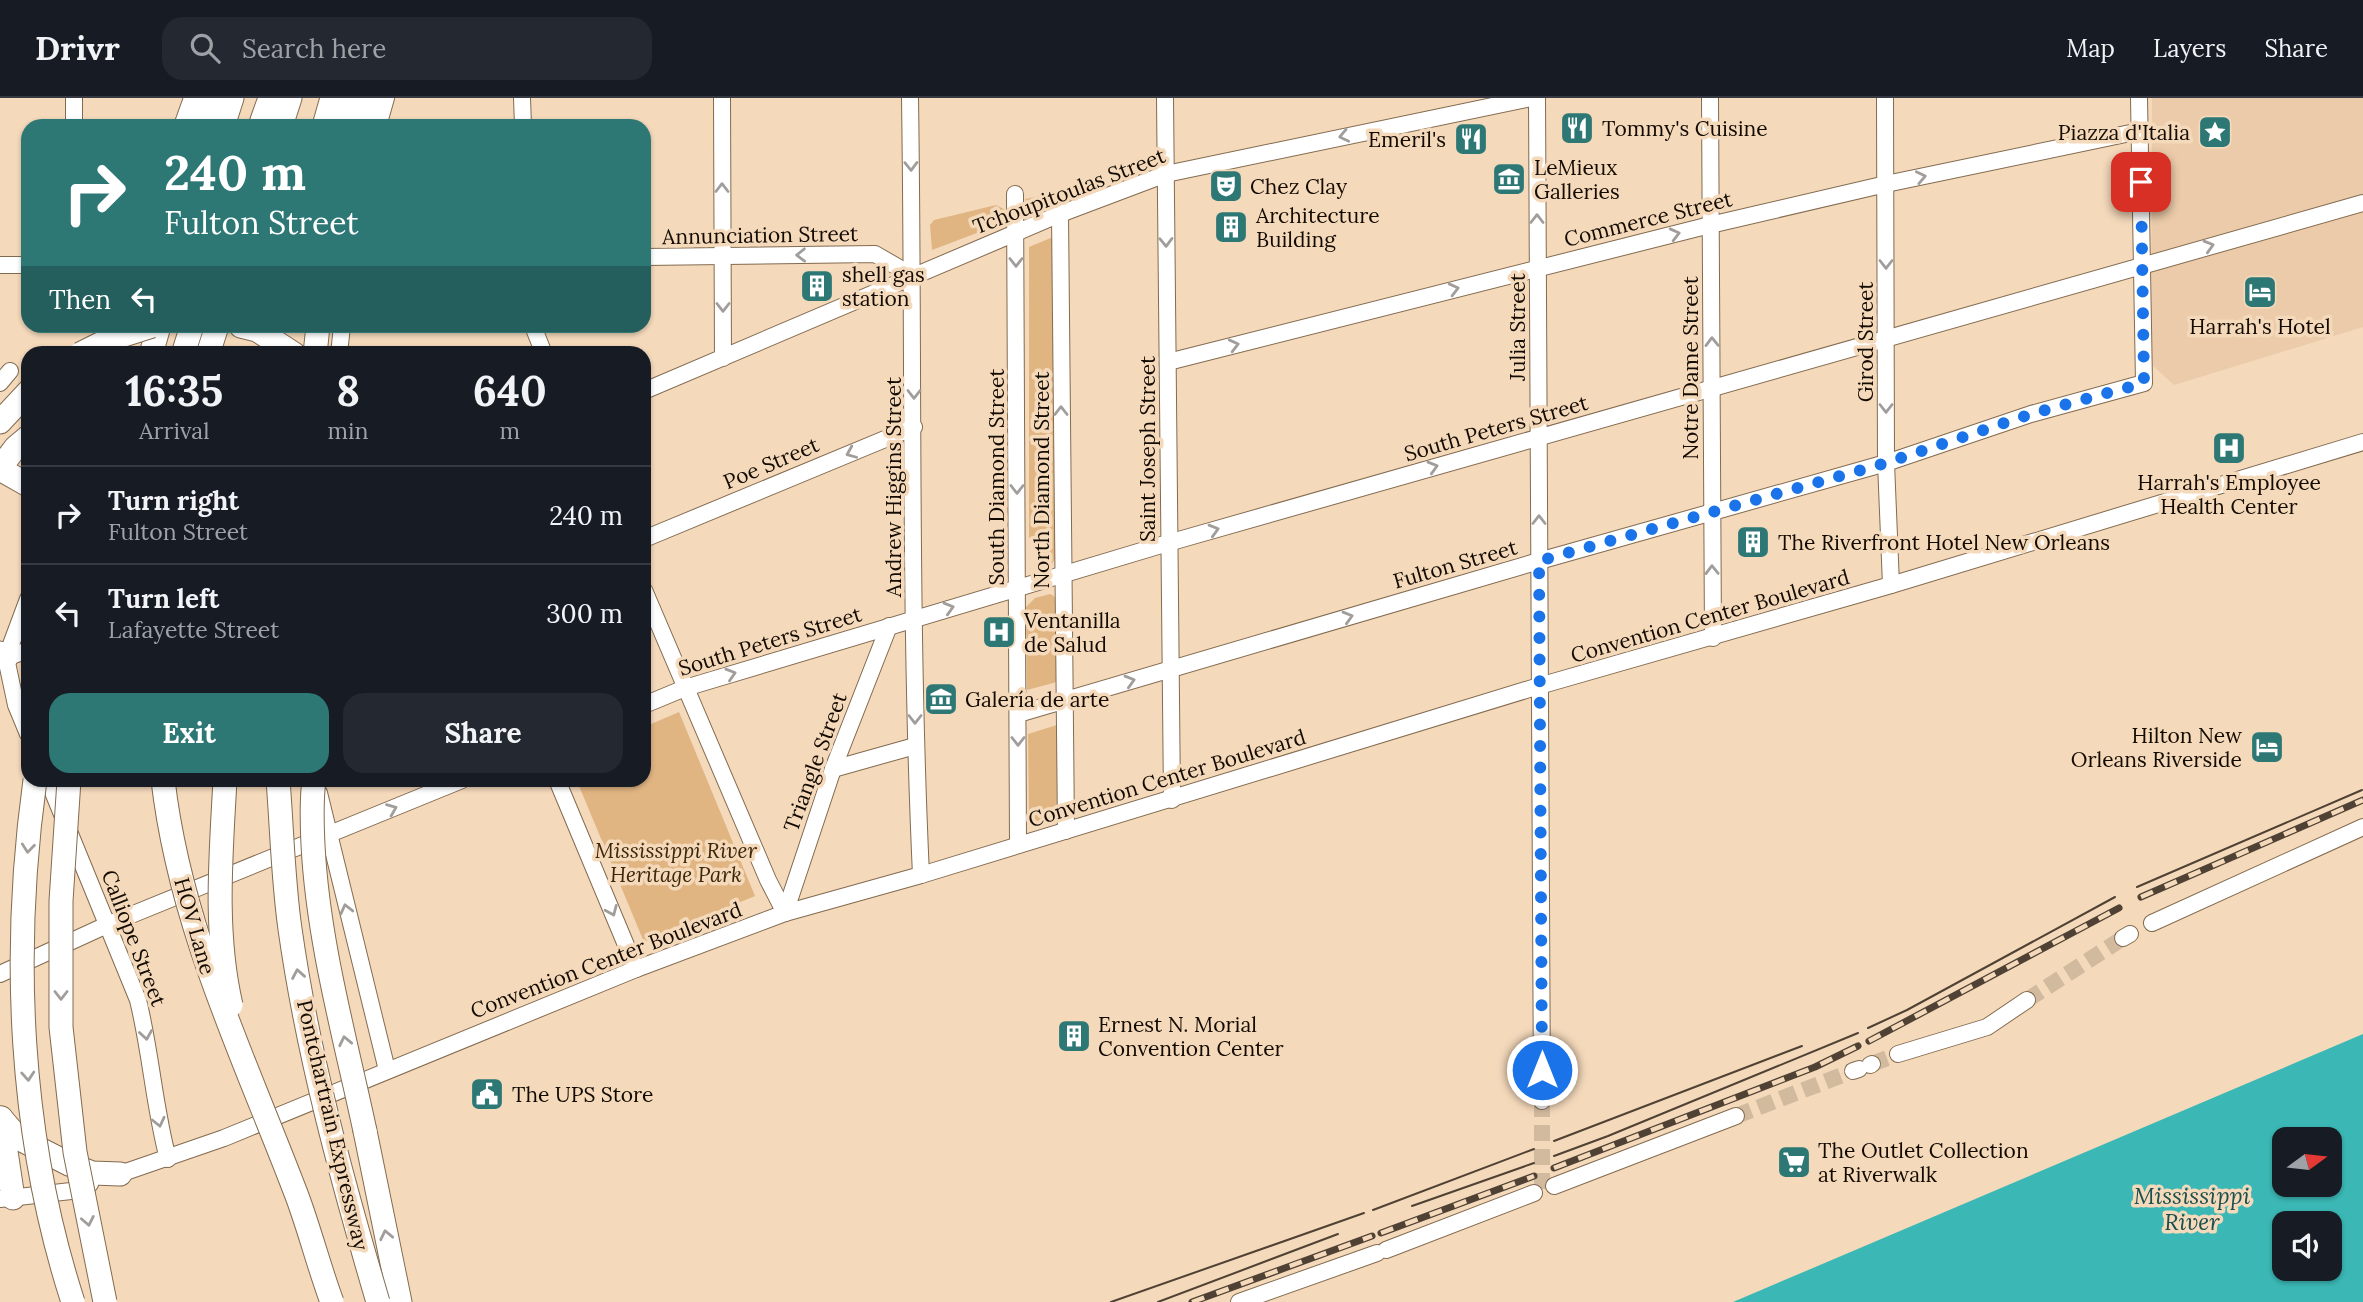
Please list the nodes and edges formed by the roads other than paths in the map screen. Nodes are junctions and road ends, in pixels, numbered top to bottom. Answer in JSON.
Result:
{"nodes":[{"id":1,"x":74,"y":98,"type":"edge"},
{"id":2,"x":191,"y":98,"type":"edge"},
{"id":3,"x":210,"y":98,"type":"edge"},
{"id":4,"x":232,"y":98,"type":"edge"},
{"id":5,"x":270,"y":98,"type":"edge"},
{"id":6,"x":290,"y":98,"type":"edge"},
{"id":7,"x":332,"y":98,"type":"edge"},
{"id":8,"x":354,"y":98,"type":"edge"},
{"id":9,"x":371,"y":98,"type":"edge"},
{"id":10,"x":386,"y":98,"type":"edge"},
{"id":11,"x":522,"y":98,"type":"edge"},
{"id":12,"x":722,"y":98,"type":"edge"},
{"id":13,"x":910,"y":98,"type":"edge"},
{"id":14,"x":1165,"y":98,"type":"edge"},
{"id":15,"x":1531,"y":98,"type":"edge"},
{"id":16,"x":1537,"y":98,"type":"edge"},
{"id":17,"x":1710,"y":98,"type":"edge"},
{"id":18,"x":1885,"y":98,"type":"edge"},
{"id":19,"x":2139,"y":98,"type":"edge"},
{"id":20,"x":74,"y":119,"type":"edge"},
{"id":21,"x":184,"y":119,"type":"edge"},
{"id":22,"x":202,"y":119,"type":"edge"},
{"id":23,"x":225,"y":119,"type":"edge"},
{"id":24,"x":262,"y":119,"type":"edge"},
{"id":25,"x":283,"y":119,"type":"edge"},
{"id":26,"x":326,"y":119,"type":"edge"},
{"id":27,"x":347,"y":119,"type":"edge"},
{"id":28,"x":364,"y":119,"type":"edge"},
{"id":29,"x":380,"y":119,"type":"edge"},
{"id":30,"x":523,"y":119,"type":"edge"},
{"id":31,"x":2140,"y":131,"type":"junction"},
{"id":32,"x":1166,"y":174,"type":"junction"},
{"id":33,"x":1886,"y":184,"type":"junction"},
{"id":34,"x":1015,"y":194,"type":"dead end"},
{"id":35,"x":2363,"y":203,"type":"edge"},
{"id":36,"x":1060,"y":214,"type":"junction"},
{"id":37,"x":1710,"y":225,"type":"junction"},
{"id":38,"x":1016,"y":233,"type":"junction"},
{"id":39,"x":651,"y":257,"type":"edge"},
{"id":40,"x":723,"y":257,"type":"junction"},
{"id":41,"x":2143,"y":264,"type":"junction"},
{"id":42,"x":0,"y":265,"type":"edge"},
{"id":43,"x":21,"y":265,"type":"edge"},
{"id":44,"x":1538,"y":267,"type":"junction"},
{"id":45,"x":913,"y":275,"type":"junction"},
{"id":46,"x":130,"y":333,"type":"edge"},
{"id":47,"x":262,"y":333,"type":"edge"},
{"id":48,"x":1886,"y":340,"type":"junction"},
{"id":49,"x":96,"y":346,"type":"edge"},
{"id":50,"x":282,"y":346,"type":"edge"},
{"id":51,"x":723,"y":358,"type":"junction"},
{"id":52,"x":1168,"y":362,"type":"junction"},
{"id":53,"x":651,"y":388,"type":"edge"},
{"id":54,"x":1712,"y":388,"type":"junction"},
{"id":55,"x":21,"y":400,"type":"edge"},
{"id":56,"x":0,"y":422,"type":"edge"},
{"id":57,"x":914,"y":426,"type":"junction"},
{"id":58,"x":1538,"y":438,"type":"junction"},
{"id":59,"x":2363,"y":442,"type":"edge"},
{"id":60,"x":21,"y":443,"type":"edge"},
{"id":61,"x":1886,"y":463,"type":"junction"},
{"id":62,"x":0,"y":469,"type":"edge"},
{"id":63,"x":21,"y":481,"type":"edge"},
{"id":64,"x":1712,"y":512,"type":"junction"},
{"id":65,"x":651,"y":536,"type":"edge"},
{"id":66,"x":1168,"y":543,"type":"junction"},
{"id":67,"x":1539,"y":561,"type":"junction"},
{"id":68,"x":1062,"y":574,"type":"junction"},
{"id":69,"x":1891,"y":585,"type":"junction"},
{"id":70,"x":1018,"y":587,"type":"junction"},
{"id":71,"x":651,"y":607,"type":"edge"},
{"id":72,"x":21,"y":615,"type":"edge"},
{"id":73,"x":915,"y":618,"type":"junction"},
{"id":74,"x":889,"y":626,"type":"junction"},
{"id":75,"x":1713,"y":638,"type":"junction"},
{"id":76,"x":21,"y":652,"type":"edge"},
{"id":77,"x":2,"y":657,"type":"edge"},
{"id":78,"x":1169,"y":669,"type":"junction"},
{"id":79,"x":1539,"y":686,"type":"junction"},
{"id":80,"x":685,"y":688,"type":"junction"},
{"id":81,"x":1064,"y":700,"type":"junction"},
{"id":82,"x":651,"y":702,"type":"edge"},
{"id":83,"x":1018,"y":714,"type":"junction"},
{"id":84,"x":21,"y":717,"type":"edge"},
{"id":85,"x":915,"y":746,"type":"junction"},
{"id":86,"x":833,"y":769,"type":"junction"},
{"id":87,"x":34,"y":787,"type":"edge"},
{"id":88,"x":51,"y":787,"type":"edge"},
{"id":89,"x":69,"y":787,"type":"edge"},
{"id":90,"x":164,"y":787,"type":"edge"},
{"id":91,"x":225,"y":787,"type":"edge"},
{"id":92,"x":279,"y":787,"type":"edge"},
{"id":93,"x":315,"y":787,"type":"edge"},
{"id":94,"x":317,"y":787,"type":"edge"},
{"id":95,"x":445,"y":787,"type":"edge"},
{"id":96,"x":560,"y":787,"type":"edge"},
{"id":97,"x":1172,"y":800,"type":"junction"},
{"id":98,"x":2363,"y":827,"type":"edge"},
{"id":99,"x":1066,"y":831,"type":"junction"},
{"id":100,"x":329,"y":835,"type":"junction"},
{"id":101,"x":1018,"y":845,"type":"junction"},
{"id":102,"x":921,"y":875,"type":"junction"},
{"id":103,"x":785,"y":913,"type":"junction"},
{"id":104,"x":2152,"y":923,"type":"dead end"},
{"id":105,"x":109,"y":924,"type":"junction"},
{"id":106,"x":636,"y":968,"type":"junction"},
{"id":107,"x":0,"y":974,"type":"edge"},
{"id":108,"x":2027,"y":1000,"type":"tunnel mouth"},
{"id":109,"x":1898,"y":1054,"type":"tunnel mouth"},
{"id":110,"x":245,"y":1066,"type":"junction"},
{"id":111,"x":387,"y":1070,"type":"junction"},
{"id":112,"x":1542,"y":1101,"type":"tunnel mouth"},
{"id":113,"x":1,"y":1113,"type":"edge"},
{"id":114,"x":1736,"y":1116,"type":"tunnel mouth"},
{"id":115,"x":168,"y":1159,"type":"junction"},
{"id":116,"x":120,"y":1174,"type":"junction"},
{"id":117,"x":1554,"y":1186,"type":"dead end"},
{"id":118,"x":1534,"y":1193,"type":"dead end"},
{"id":119,"x":6,"y":1199,"type":"edge"},
{"id":120,"x":74,"y":1302,"type":"edge"},
{"id":121,"x":105,"y":1302,"type":"edge"},
{"id":122,"x":332,"y":1302,"type":"edge"},
{"id":123,"x":378,"y":1302,"type":"edge"},
{"id":124,"x":400,"y":1302,"type":"edge"},
{"id":125,"x":1238,"y":1302,"type":"edge"}],
"edges":[{"from":1,"to":20,"type":"street"},
{"from":2,"to":21,"type":"street"},
{"from":3,"to":22,"type":"highway"},
{"from":4,"to":23,"type":"highway"},
{"from":5,"to":24,"type":"highway"},
{"from":6,"to":25,"type":"highway"},
{"from":7,"to":26,"type":"highway"},
{"from":8,"to":27,"type":"highway"},
{"from":9,"to":28,"type":"highway"},
{"from":10,"to":29,"type":"street"},
{"from":11,"to":30,"type":"street"},
{"from":40,"to":12,"type":"street","one_way":true},
{"from":13,"to":45,"type":"street","name":"Andrew Higgins Street","one_way":true},
{"from":14,"to":32,"type":"street","name":"Saint Joseph Street"},
{"from":15,"to":32,"type":"street","name":"Tchoupitoulas Street","one_way":true},
{"from":44,"to":16,"type":"street","name":"Julia Street","one_way":true},
{"from":17,"to":37,"type":"street","name":"Notre Dame Street"},
{"from":18,"to":33,"type":"street","name":"Girod Street"},
{"from":19,"to":31,"type":"street"},
{"from":33,"to":31,"type":"street","name":"Commerce Street","one_way":true},
{"from":31,"to":41,"type":"street"},
{"from":32,"to":36,"type":"street","name":"Tchoupitoulas Street"},
{"from":32,"to":52,"type":"street","name":"Saint Joseph Street","one_way":true},
{"from":33,"to":37,"type":"street","name":"Commerce Street"},
{"from":33,"to":48,"type":"street","name":"Girod Street","one_way":true},
{"from":34,"to":38,"type":"street","name":"South Diamond Street"},
{"from":41,"to":35,"type":"street","name":"South Peters Street","one_way":true},
{"from":36,"to":38,"type":"street","name":"Tchoupitoulas Street"},
{"from":68,"to":36,"type":"street","name":"North Diamond Street","one_way":true},
{"from":44,"to":37,"type":"street","name":"Commerce Street","one_way":true},
{"from":54,"to":37,"type":"street","name":"Notre Dame Street","one_way":true},
{"from":38,"to":45,"type":"street","name":"Tchoupitoulas Street"},
{"from":38,"to":70,"type":"street","name":"South Diamond Street","one_way":true},
{"from":39,"to":40,"type":"street","name":"Annunciation Street"},
{"from":45,"to":40,"type":"street","name":"Annunciation Street","one_way":true},
{"from":40,"to":51,"type":"street","one_way":true},
{"from":41,"to":48,"type":"street","name":"South Peters Street"},
{"from":41,"to":61,"type":"street","name":"Fulton Street"},
{"from":42,"to":43,"type":"street"},
{"from":52,"to":44,"type":"street","name":"Commerce Street","one_way":true},
{"from":44,"to":58,"type":"street","name":"Julia Street"},
{"from":45,"to":51,"type":"street","name":"Tchoupitoulas Street"},
{"from":45,"to":57,"type":"street","name":"Andrew Higgins Street","one_way":true},
{"from":46,"to":49,"type":"highway","bridge":true},
{"from":47,"to":50,"type":"highway"},
{"from":48,"to":54,"type":"street","name":"South Peters Street"},
{"from":48,"to":61,"type":"street","name":"Girod Street","one_way":true},
{"from":51,"to":53,"type":"street","name":"Tchoupitoulas Street"},
{"from":52,"to":66,"type":"street","name":"Saint Joseph Street"},
{"from":54,"to":58,"type":"street","name":"South Peters Street"},
{"from":54,"to":64,"type":"street","name":"Notre Dame Street"},
{"from":55,"to":56,"type":"highway"},
{"from":57,"to":65,"type":"street","name":"Poe Street","one_way":true},
{"from":57,"to":73,"type":"street","name":"Andrew Higgins Street"},
{"from":66,"to":58,"type":"street","name":"South Peters Street","one_way":true},
{"from":67,"to":58,"type":"street","name":"Julia Street","one_way":true},
{"from":59,"to":69,"type":"street","name":"Convention Center Boulevard"},
{"from":60,"to":62,"type":"highway"},
{"from":61,"to":64,"type":"street","name":"Fulton Street"},
{"from":61,"to":69,"type":"street","name":"Girod Street"},
{"from":62,"to":63,"type":"highway"},
{"from":64,"to":67,"type":"street","name":"Fulton Street"},
{"from":75,"to":64,"type":"street","name":"Notre Dame Street","one_way":true},
{"from":66,"to":68,"type":"street","name":"South Peters Street"},
{"from":66,"to":78,"type":"street","name":"Saint Joseph Street"},
{"from":78,"to":67,"type":"street","name":"Fulton Street","one_way":true},
{"from":67,"to":79,"type":"street","name":"Julia Street"},
{"from":68,"to":70,"type":"street","name":"South Peters Street"},
{"from":68,"to":81,"type":"street","name":"North Diamond Street"},
{"from":69,"to":75,"type":"street","name":"Convention Center Boulevard"},
{"from":73,"to":70,"type":"street","name":"South Peters Street","one_way":true},
{"from":70,"to":83,"type":"street","name":"South Diamond Street"},
{"from":71,"to":80,"type":"street"},
{"from":72,"to":77,"type":"street"},
{"from":73,"to":74,"type":"street","name":"South Peters Street"},
{"from":73,"to":85,"type":"street","name":"Andrew Higgins Street","one_way":true},
{"from":80,"to":74,"type":"street","name":"South Peters Street","one_way":true},
{"from":74,"to":86,"type":"street","name":"Triangle Street"},
{"from":75,"to":79,"type":"street","name":"Convention Center Boulevard"},
{"from":76,"to":77,"type":"street"},
{"from":77,"to":84,"type":"street"},
{"from":81,"to":78,"type":"street","name":"Fulton Street","one_way":true},
{"from":78,"to":97,"type":"street","name":"Saint Joseph Street"},
{"from":79,"to":97,"type":"street","name":"Convention Center Boulevard"},
{"from":79,"to":112,"type":"street","name":"Julia Street"},
{"from":80,"to":82,"type":"street","name":"South Peters Street"},
{"from":80,"to":103,"type":"street"},
{"from":81,"to":83,"type":"street","name":"Fulton Street"},
{"from":81,"to":99,"type":"street","name":"North Diamond Street"},
{"from":83,"to":101,"type":"street","name":"South Diamond Street","one_way":true},
{"from":85,"to":86,"type":"street"},
{"from":85,"to":102,"type":"street","name":"Andrew Higgins Street"},
{"from":86,"to":103,"type":"street","name":"Triangle Street"},
{"from":87,"to":120,"type":"highway","one_way":true,"bridge":true},
{"from":88,"to":105,"type":"street","name":"Calliope Street"},
{"from":89,"to":121,"type":"highway","one_way":true,"bridge":true},
{"from":90,"to":110,"type":"highway","name":"HOV Lane","bridge":true},
{"from":91,"to":110,"type":"highway","bridge":true},
{"from":123,"to":92,"type":"highway","name":"Pontchartrain Expressway","one_way":true,"bridge":true},
{"from":124,"to":93,"type":"highway","one_way":true,"bridge":true},
{"from":94,"to":100,"type":"street"},
{"from":100,"to":95,"type":"street","one_way":true},
{"from":96,"to":106,"type":"street","one_way":true},
{"from":97,"to":99,"type":"street","name":"Convention Center Boulevard"},
{"from":98,"to":104,"type":"street"},
{"from":99,"to":101,"type":"street","name":"Convention Center Boulevard"},
{"from":100,"to":105,"type":"street"},
{"from":111,"to":100,"type":"street","one_way":true},
{"from":101,"to":102,"type":"street","name":"Convention Center Boulevard"},
{"from":102,"to":103,"type":"street","name":"Convention Center Boulevard"},
{"from":103,"to":106,"type":"street","name":"Convention Center Boulevard"},
{"from":105,"to":107,"type":"street"},
{"from":105,"to":115,"type":"street","name":"Calliope Street","one_way":true},
{"from":106,"to":111,"type":"street","name":"Convention Center Boulevard"},
{"from":108,"to":109,"type":"street"},
{"from":110,"to":122,"type":"highway","bridge":true},
{"from":111,"to":115,"type":"street","name":"Convention Center Boulevard"},
{"from":113,"to":116,"type":"highway"},
{"from":113,"to":119,"type":"highway"},
{"from":114,"to":117,"type":"street"},
{"from":115,"to":116,"type":"street","name":"Convention Center Boulevard"},
{"from":116,"to":119,"type":"street","name":"Convention Center Boulevard"},
{"from":118,"to":125,"type":"street"}]}
